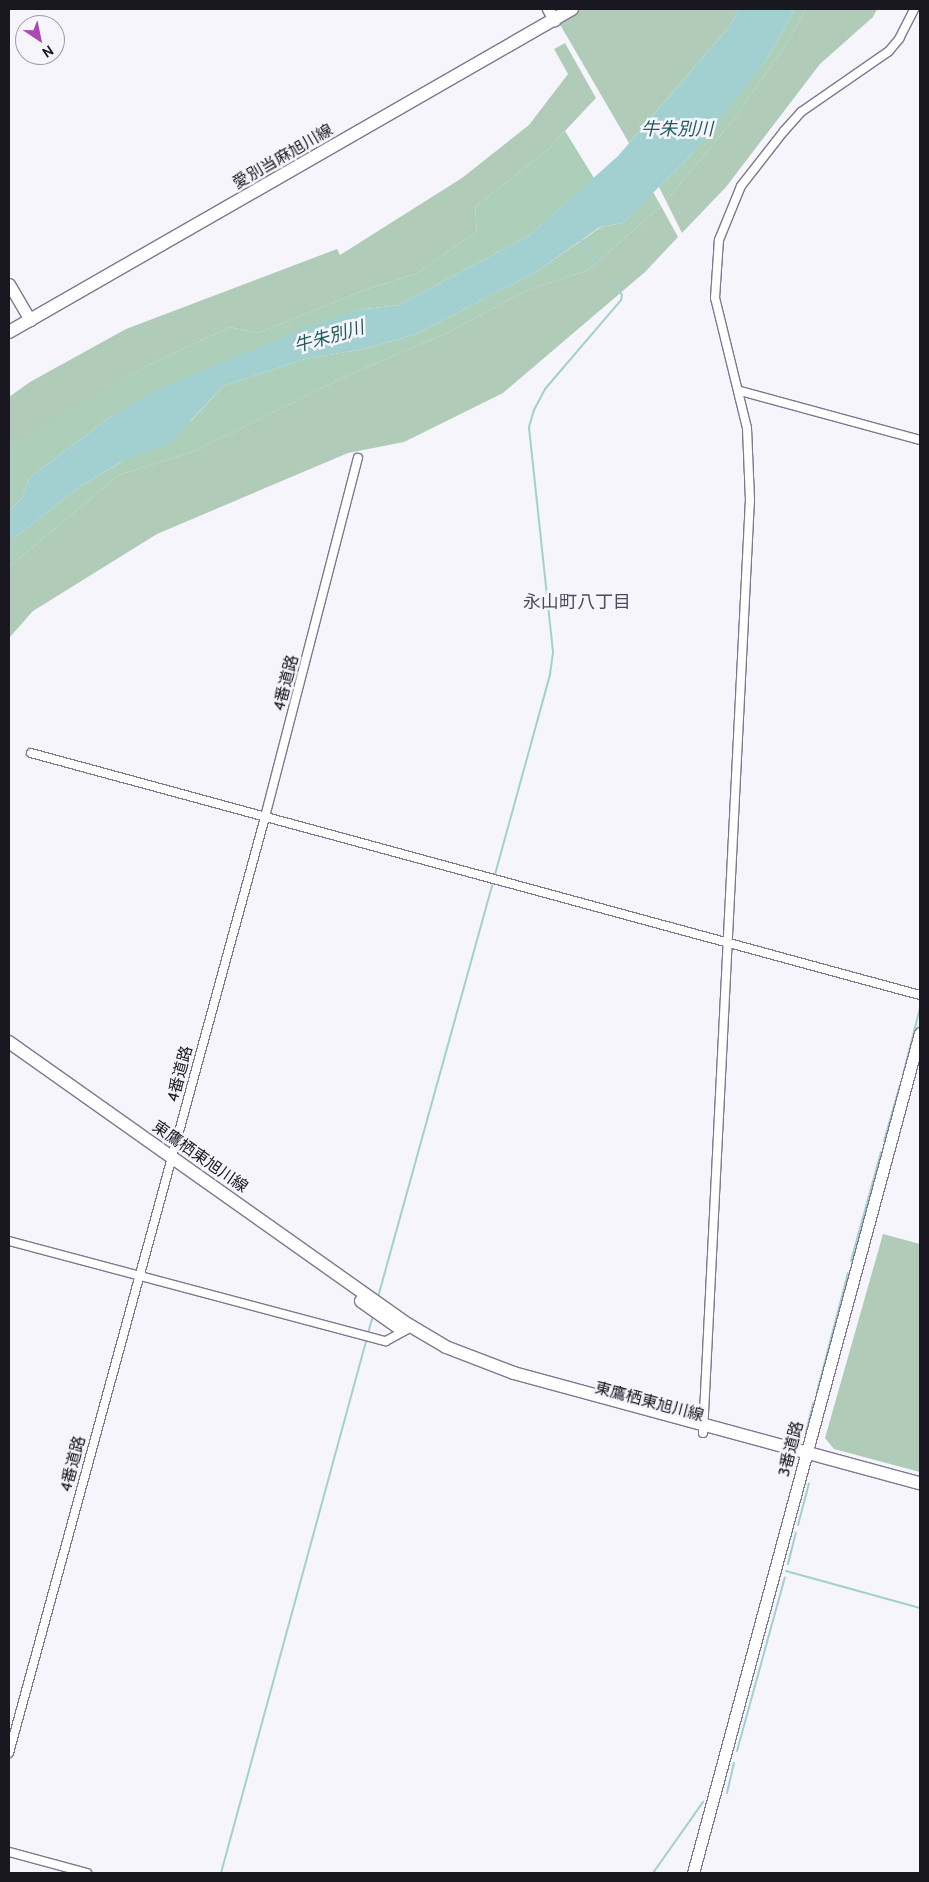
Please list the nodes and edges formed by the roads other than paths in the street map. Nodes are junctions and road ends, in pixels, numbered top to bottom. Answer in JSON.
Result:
{"nodes":[{"id":1,"x":572,"y":9,"type":"edge"},
{"id":2,"x":914,"y":9,"type":"edge"},
{"id":3,"x":551,"y":14,"type":"edge"},
{"id":4,"x":9,"y":284,"type":"edge"},
{"id":5,"x":30,"y":320,"type":"junction"},
{"id":6,"x":9,"y":332,"type":"edge"},
{"id":7,"x":740,"y":391,"type":"junction"},
{"id":8,"x":920,"y":440,"type":"edge"},
{"id":9,"x":358,"y":458,"type":"dead end"},
{"id":10,"x":31,"y":753,"type":"dead end"},
{"id":11,"x":265,"y":817,"type":"junction"},
{"id":12,"x":727,"y":944,"type":"junction"},
{"id":13,"x":920,"y":995,"type":"edge"},
{"id":14,"x":920,"y":1033,"type":"edge"},
{"id":15,"x":9,"y":1042,"type":"edge"},
{"id":16,"x":9,"y":1051,"type":"edge"},
{"id":17,"x":170,"y":1161,"type":"junction"},
{"id":18,"x":9,"y":1240,"type":"edge"},
{"id":19,"x":140,"y":1274,"type":"junction"},
{"id":20,"x":408,"y":1329,"type":"junction"},
{"id":21,"x":703,"y":1429,"type":"junction"},
{"id":22,"x":806,"y":1456,"type":"junction"},
{"id":23,"x":920,"y":1483,"type":"edge"},
{"id":24,"x":920,"y":1492,"type":"edge"},
{"id":25,"x":9,"y":1753,"type":"edge"},
{"id":26,"x":9,"y":1852,"type":"edge"},
{"id":27,"x":86,"y":1873,"type":"edge"},
{"id":28,"x":693,"y":1873,"type":"edge"}],
"edges":[{"from":1,"to":3,"type":"main road","name":"愛別当麻旭川線"},
{"from":2,"to":7,"type":"street"},
{"from":3,"to":5,"type":"main road","name":"愛別当麻旭川線"},
{"from":4,"to":5,"type":"street"},
{"from":5,"to":6,"type":"main road","name":"愛別当麻旭川線"},
{"from":7,"to":8,"type":"street"},
{"from":7,"to":12,"type":"street"},
{"from":9,"to":11,"type":"street","name":"4番道路"},
{"from":10,"to":11,"type":"street"},
{"from":11,"to":12,"type":"street"},
{"from":11,"to":17,"type":"street","name":"4番道路"},
{"from":12,"to":13,"type":"street"},
{"from":12,"to":21,"type":"street"},
{"from":14,"to":22,"type":"street","name":"3番道路"},
{"from":15,"to":17,"type":"main road","name":"東鷹栖東旭川線"},
{"from":16,"to":17,"type":"main road","name":"東鷹栖東旭川線"},
{"from":17,"to":19,"type":"street","name":"4番道路"},
{"from":17,"to":20,"type":"main road","name":"東鷹栖東旭川線"},
{"from":18,"to":19,"type":"street"},
{"from":19,"to":20,"type":"street"},
{"from":19,"to":25,"type":"street","name":"4番道路"},
{"from":20,"to":21,"type":"main road","name":"東鷹栖東旭川線"},
{"from":21,"to":22,"type":"main road","name":"東鷹栖東旭川線"},
{"from":22,"to":23,"type":"main road","name":"東鷹栖東旭川線"},
{"from":22,"to":24,"type":"main road","name":"東鷹栖東旭川線"},
{"from":22,"to":28,"type":"street","name":"3番道路"},
{"from":26,"to":27,"type":"street"}]}
